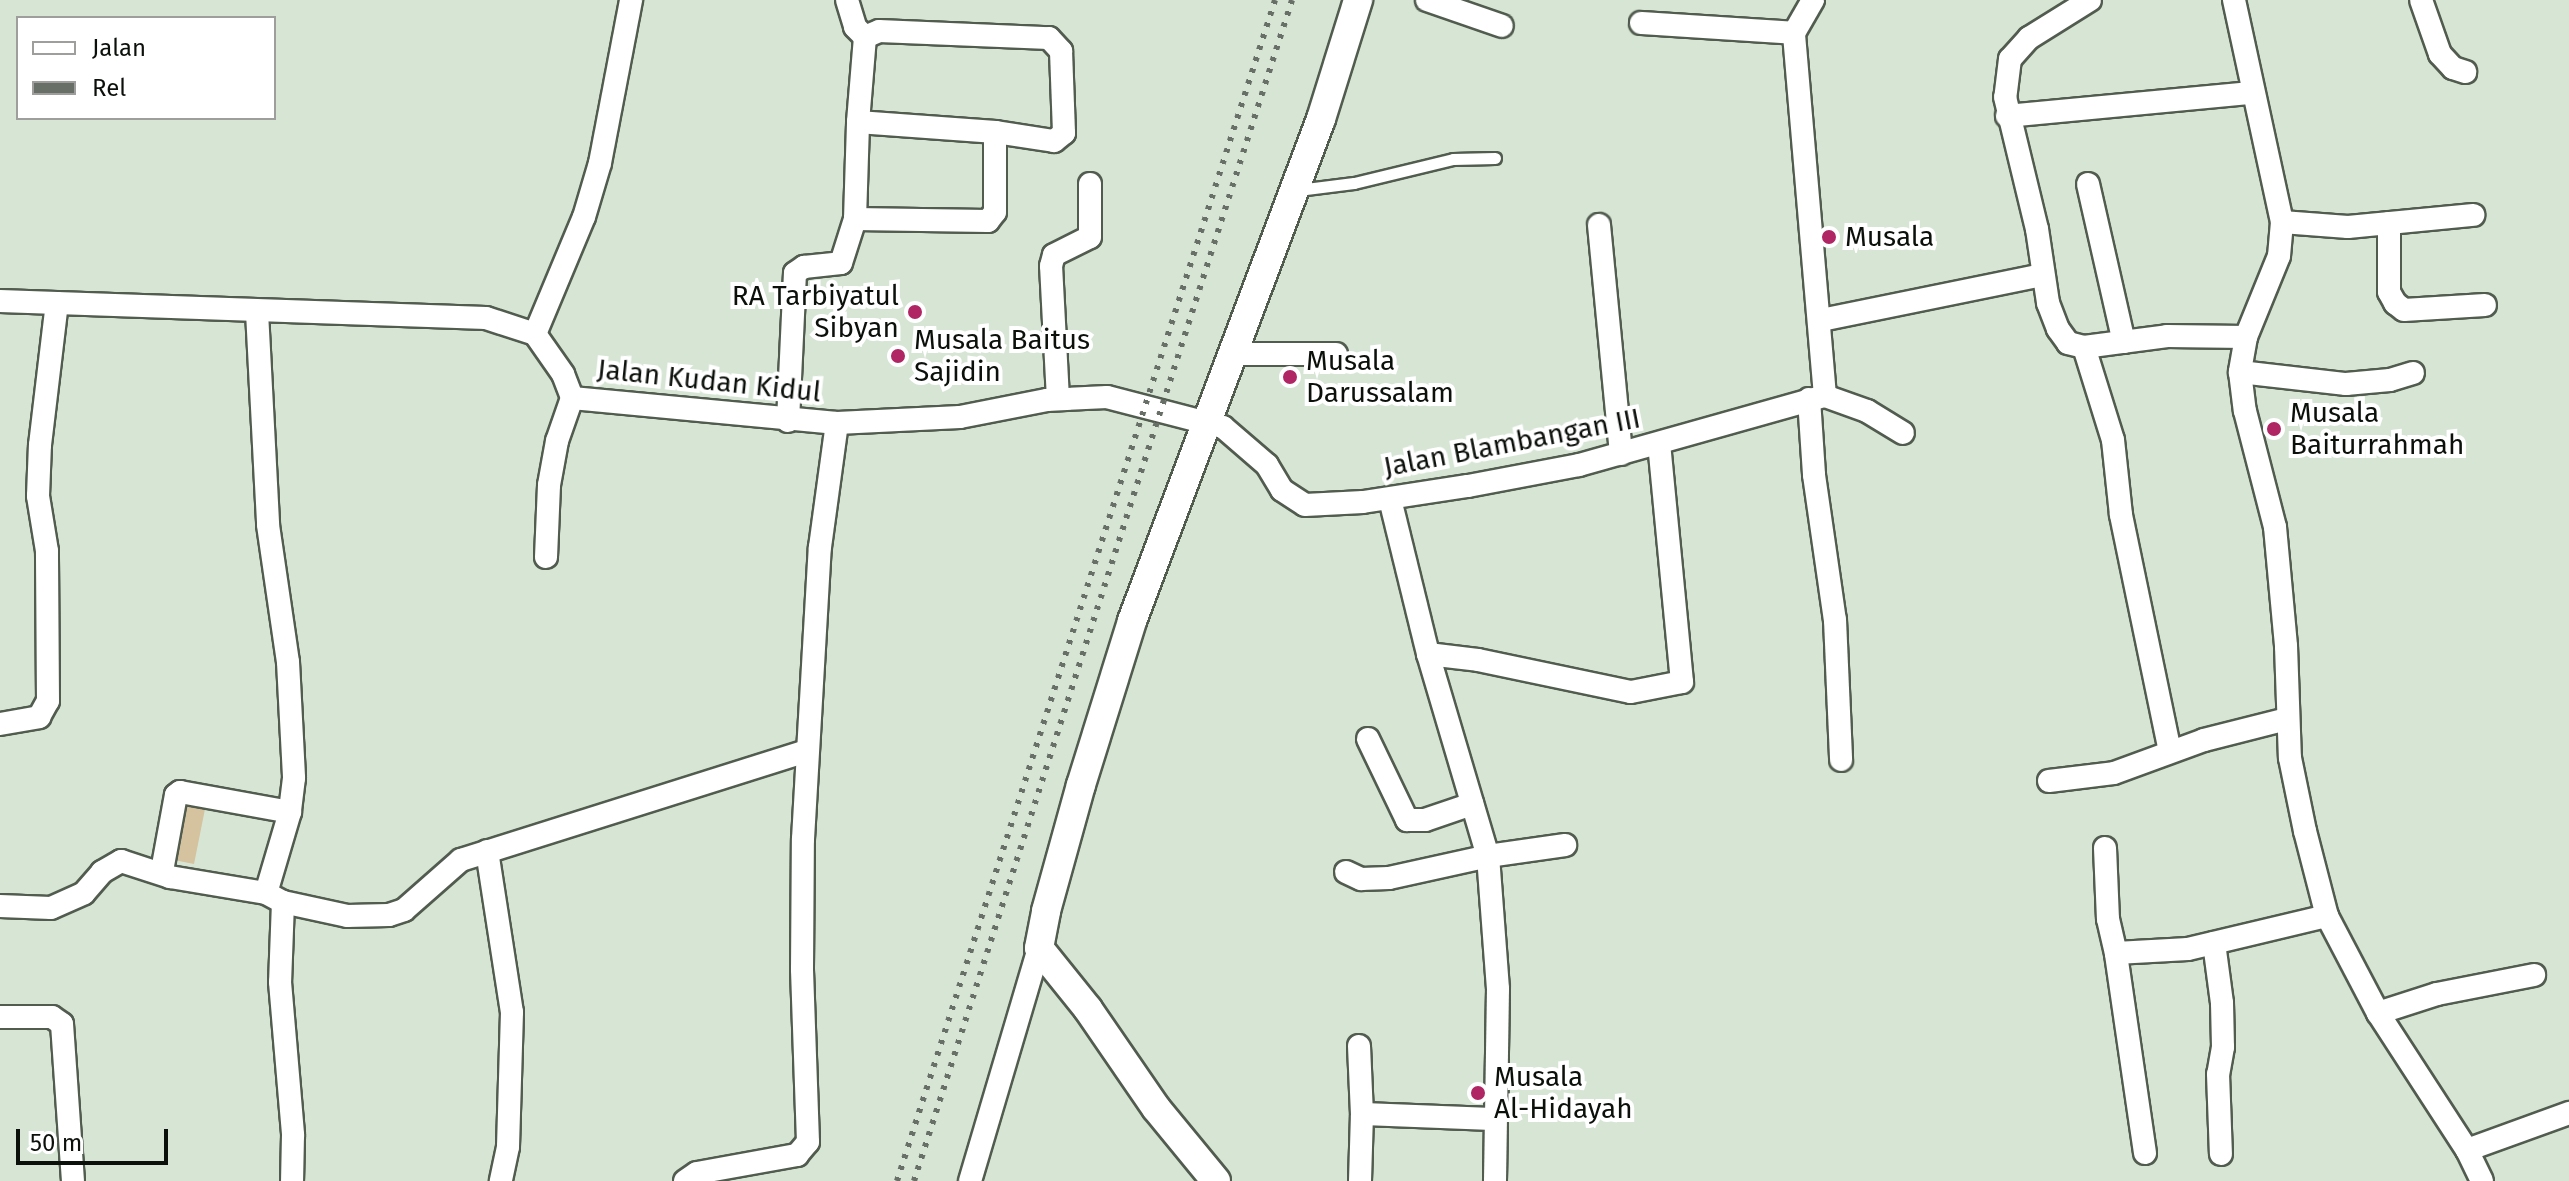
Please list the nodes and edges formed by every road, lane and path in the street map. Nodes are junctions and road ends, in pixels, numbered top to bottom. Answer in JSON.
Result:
{"nodes":[{"id":1,"x":631,"y":0,"type":"edge"},
{"id":2,"x":847,"y":0,"type":"edge"},
{"id":3,"x":1358,"y":0,"type":"edge"},
{"id":4,"x":1427,"y":0,"type":"edge"},
{"id":5,"x":1813,"y":0,"type":"edge"},
{"id":6,"x":2090,"y":0,"type":"edge"},
{"id":7,"x":2234,"y":0,"type":"edge"},
{"id":8,"x":2421,"y":0,"type":"edge"},
{"id":9,"x":1641,"y":23,"type":"dead end"},
{"id":10,"x":1502,"y":26,"type":"dead end"},
{"id":11,"x":1794,"y":33,"type":"junction"},
{"id":12,"x":865,"y":37,"type":"junction"},
{"id":13,"x":2465,"y":72,"type":"dead end"},
{"id":14,"x":2251,"y":93,"type":"junction"},
{"id":15,"x":2007,"y":116,"type":"junction"},
{"id":16,"x":858,"y":122,"type":"junction"},
{"id":17,"x":995,"y":132,"type":"junction"},
{"id":18,"x":1495,"y":158,"type":"dead end"},
{"id":19,"x":1090,"y":184,"type":"dead end"},
{"id":20,"x":2088,"y":184,"type":"dead end"},
{"id":21,"x":1294,"y":190,"type":"junction"},
{"id":22,"x":2473,"y":215,"type":"dead end"},
{"id":23,"x":855,"y":219,"type":"junction"},
{"id":24,"x":2282,"y":222,"type":"junction"},
{"id":25,"x":2389,"y":223,"type":"junction"},
{"id":26,"x":1599,"y":225,"type":"dead end"},
{"id":27,"x":2042,"y":275,"type":"junction"},
{"id":28,"x":0,"y":301,"type":"edge"},
{"id":29,"x":57,"y":303,"type":"junction"},
{"id":30,"x":2485,"y":305,"type":"dead end"},
{"id":31,"x":257,"y":312,"type":"junction"},
{"id":32,"x":1821,"y":320,"type":"junction"},
{"id":33,"x":535,"y":334,"type":"junction"},
{"id":34,"x":2246,"y":337,"type":"junction"},
{"id":35,"x":2124,"y":342,"type":"junction"},
{"id":36,"x":2084,"y":347,"type":"junction"},
{"id":37,"x":1233,"y":354,"type":"junction"},
{"id":38,"x":1336,"y":354,"type":"dead end"},
{"id":39,"x":2240,"y":372,"type":"junction"},
{"id":40,"x":2413,"y":373,"type":"dead end"},
{"id":41,"x":1817,"y":397,"type":"junction"},
{"id":42,"x":572,"y":398,"type":"junction"},
{"id":43,"x":1058,"y":399,"type":"junction"},
{"id":44,"x":788,"y":421,"type":"junction"},
{"id":45,"x":1209,"y":421,"type":"junction"},
{"id":46,"x":837,"y":423,"type":"junction"},
{"id":47,"x":1903,"y":433,"type":"dead end"},
{"id":48,"x":1659,"y":444,"type":"junction"},
{"id":49,"x":1621,"y":454,"type":"junction"},
{"id":50,"x":1390,"y":499,"type":"junction"},
{"id":51,"x":546,"y":557,"type":"dead end"},
{"id":52,"x":1428,"y":654,"type":"junction"},
{"id":53,"x":2287,"y":719,"type":"junction"},
{"id":54,"x":0,"y":724,"type":"edge"},
{"id":55,"x":1368,"y":739,"type":"dead end"},
{"id":56,"x":807,"y":751,"type":"junction"},
{"id":57,"x":2170,"y":751,"type":"junction"},
{"id":58,"x":1841,"y":760,"type":"dead end"},
{"id":59,"x":2049,"y":781,"type":"dead end"},
{"id":60,"x":1472,"y":804,"type":"junction"},
{"id":61,"x":290,"y":812,"type":"junction"},
{"id":62,"x":1565,"y":845,"type":"dead end"},
{"id":63,"x":2105,"y":848,"type":"dead end"},
{"id":64,"x":487,"y":851,"type":"junction"},
{"id":65,"x":1488,"y":856,"type":"junction"},
{"id":66,"x":162,"y":871,"type":"junction"},
{"id":67,"x":1346,"y":872,"type":"dead end"},
{"id":68,"x":275,"y":898,"type":"junction"},
{"id":69,"x":0,"y":906,"type":"edge"},
{"id":70,"x":2327,"y":916,"type":"junction"},
{"id":71,"x":2214,"y":943,"type":"junction"},
{"id":72,"x":1039,"y":948,"type":"junction"},
{"id":73,"x":2116,"y":953,"type":"junction"},
{"id":74,"x":2534,"y":975,"type":"dead end"},
{"id":75,"x":2378,"y":1013,"type":"junction"},
{"id":76,"x":0,"y":1017,"type":"edge"},
{"id":77,"x":1359,"y":1046,"type":"dead end"},
{"id":78,"x":2569,"y":1113,"type":"edge"},
{"id":79,"x":1362,"y":1114,"type":"junction"},
{"id":80,"x":1494,"y":1119,"type":"junction"},
{"id":81,"x":2467,"y":1150,"type":"junction"},
{"id":82,"x":2145,"y":1153,"type":"dead end"},
{"id":83,"x":2221,"y":1154,"type":"dead end"},
{"id":84,"x":73,"y":1181,"type":"edge"},
{"id":85,"x":292,"y":1181,"type":"edge"},
{"id":86,"x":501,"y":1181,"type":"edge"},
{"id":87,"x":685,"y":1181,"type":"edge"},
{"id":88,"x":970,"y":1181,"type":"edge"},
{"id":89,"x":1216,"y":1181,"type":"edge"},
{"id":90,"x":1360,"y":1181,"type":"edge"},
{"id":91,"x":1495,"y":1181,"type":"edge"},
{"id":92,"x":2482,"y":1181,"type":"edge"}],
"edges":[{"from":1,"to":33,"type":"street"},
{"from":2,"to":12,"type":"street"},
{"from":3,"to":21,"type":"street"},
{"from":4,"to":10,"type":"street"},
{"from":5,"to":11,"type":"street"},
{"from":6,"to":15,"type":"street"},
{"from":7,"to":14,"type":"street"},
{"from":8,"to":13,"type":"street"},
{"from":9,"to":11,"type":"street"},
{"from":11,"to":32,"type":"street"},
{"from":12,"to":16,"type":"street"},
{"from":12,"to":17,"type":"street"},
{"from":14,"to":15,"type":"street"},
{"from":14,"to":24,"type":"street"},
{"from":15,"to":27,"type":"street"},
{"from":16,"to":17,"type":"street"},
{"from":16,"to":23,"type":"street"},
{"from":17,"to":23,"type":"street"},
{"from":18,"to":21,"type":"lane"},
{"from":19,"to":43,"type":"street"},
{"from":20,"to":35,"type":"street"},
{"from":21,"to":37,"type":"street"},
{"from":22,"to":25,"type":"street"},
{"from":23,"to":44,"type":"street"},
{"from":24,"to":25,"type":"street"},
{"from":24,"to":34,"type":"street"},
{"from":25,"to":30,"type":"street"},
{"from":26,"to":49,"type":"street"},
{"from":27,"to":32,"type":"street"},
{"from":27,"to":36,"type":"street"},
{"from":28,"to":29,"type":"street"},
{"from":29,"to":31,"type":"street"},
{"from":29,"to":54,"type":"street"},
{"from":31,"to":33,"type":"street"},
{"from":31,"to":61,"type":"street"},
{"from":32,"to":41,"type":"street"},
{"from":33,"to":42,"type":"street","name":"Jalan Kudan Kidul"},
{"from":34,"to":35,"type":"street"},
{"from":34,"to":39,"type":"street"},
{"from":35,"to":36,"type":"street"},
{"from":36,"to":57,"type":"street"},
{"from":37,"to":38,"type":"street"},
{"from":37,"to":45,"type":"street"},
{"from":39,"to":40,"type":"street"},
{"from":39,"to":53,"type":"street"},
{"from":41,"to":47,"type":"street"},
{"from":41,"to":48,"type":"street","name":"Jalan Blambangan III"},
{"from":41,"to":58,"type":"street"},
{"from":42,"to":44,"type":"street","name":"Jalan Kudan Kidul"},
{"from":42,"to":51,"type":"street"},
{"from":43,"to":45,"type":"street","name":"Jalan Kudan Kidul"},
{"from":43,"to":46,"type":"street","name":"Jalan Kudan Kidul"},
{"from":44,"to":46,"type":"street","name":"Jalan Kudan Kidul"},
{"from":45,"to":50,"type":"street","name":"Jalan Blambangan III"},
{"from":45,"to":72,"type":"street"},
{"from":46,"to":56,"type":"street"},
{"from":48,"to":49,"type":"street","name":"Jalan Blambangan III"},
{"from":48,"to":52,"type":"street"},
{"from":49,"to":50,"type":"street","name":"Jalan Blambangan III"},
{"from":50,"to":52,"type":"street"},
{"from":52,"to":60,"type":"street"},
{"from":53,"to":57,"type":"street"},
{"from":53,"to":70,"type":"street"},
{"from":55,"to":60,"type":"street"},
{"from":56,"to":64,"type":"street"},
{"from":56,"to":87,"type":"street"},
{"from":57,"to":59,"type":"street"},
{"from":60,"to":65,"type":"street"},
{"from":61,"to":66,"type":"street"},
{"from":61,"to":68,"type":"street"},
{"from":62,"to":65,"type":"street"},
{"from":63,"to":73,"type":"street"},
{"from":64,"to":68,"type":"street"},
{"from":64,"to":86,"type":"street"},
{"from":65,"to":67,"type":"street"},
{"from":65,"to":80,"type":"street"},
{"from":66,"to":68,"type":"street"},
{"from":66,"to":69,"type":"street"},
{"from":68,"to":85,"type":"street"},
{"from":70,"to":71,"type":"street"},
{"from":70,"to":75,"type":"street"},
{"from":71,"to":73,"type":"street"},
{"from":71,"to":83,"type":"street"},
{"from":72,"to":88,"type":"street"},
{"from":72,"to":89,"type":"street"},
{"from":73,"to":82,"type":"street"},
{"from":74,"to":75,"type":"street"},
{"from":75,"to":81,"type":"street"},
{"from":76,"to":84,"type":"street"},
{"from":77,"to":79,"type":"street"},
{"from":78,"to":81,"type":"street"},
{"from":79,"to":80,"type":"street"},
{"from":79,"to":90,"type":"street"},
{"from":80,"to":91,"type":"street"},
{"from":81,"to":92,"type":"street"}]}
